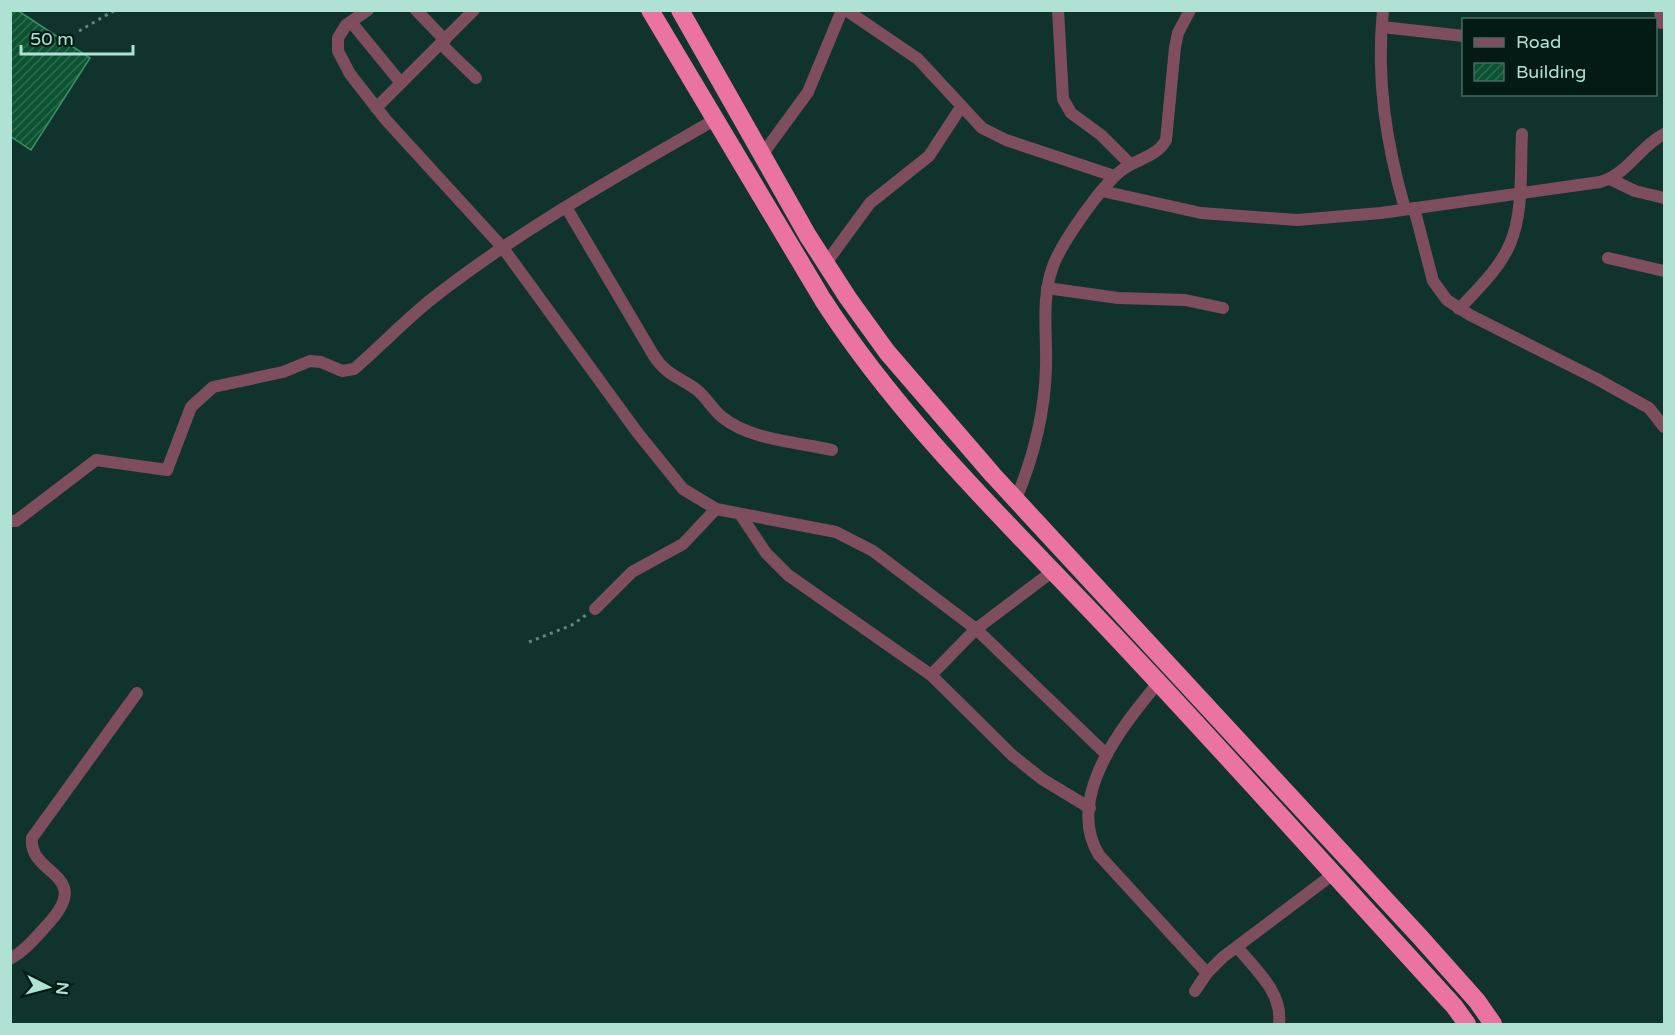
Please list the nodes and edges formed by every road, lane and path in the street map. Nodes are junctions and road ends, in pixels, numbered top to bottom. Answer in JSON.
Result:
{"nodes":[{"id":1,"x":115,"y":10,"type":"edge"},
{"id":2,"x":368,"y":10,"type":"edge"},
{"id":3,"x":416,"y":10,"type":"edge"},
{"id":4,"x":474,"y":10,"type":"edge"},
{"id":5,"x":650,"y":10,"type":"edge"},
{"id":6,"x":680,"y":10,"type":"edge"},
{"id":7,"x":844,"y":10,"type":"edge"},
{"id":8,"x":1058,"y":10,"type":"edge"},
{"id":9,"x":1190,"y":10,"type":"edge"},
{"id":10,"x":1383,"y":10,"type":"edge"},
{"id":11,"x":351,"y":22,"type":"junction"},
{"id":12,"x":1382,"y":27,"type":"junction"},
{"id":13,"x":79,"y":32,"type":"dead end"},
{"id":14,"x":1462,"y":36,"type":"edge"},
{"id":15,"x":443,"y":42,"type":"junction"},
{"id":16,"x":476,"y":78,"type":"dead end"},
{"id":17,"x":401,"y":83,"type":"junction"},
{"id":18,"x":961,"y":107,"type":"junction"},
{"id":19,"x":376,"y":108,"type":"junction"},
{"id":20,"x":716,"y":119,"type":"junction"},
{"id":21,"x":1522,"y":134,"type":"dead end"},
{"id":22,"x":1665,"y":134,"type":"edge"},
{"id":23,"x":762,"y":155,"type":"junction"},
{"id":24,"x":1130,"y":164,"type":"junction"},
{"id":25,"x":1114,"y":176,"type":"junction"},
{"id":26,"x":1610,"y":179,"type":"junction"},
{"id":27,"x":1102,"y":191,"type":"junction"},
{"id":28,"x":1519,"y":194,"type":"junction"},
{"id":29,"x":1665,"y":198,"type":"edge"},
{"id":30,"x":566,"y":207,"type":"junction"},
{"id":31,"x":1409,"y":209,"type":"junction"},
{"id":32,"x":504,"y":248,"type":"junction"},
{"id":33,"x":1608,"y":258,"type":"dead end"},
{"id":34,"x":826,"y":263,"type":"junction"},
{"id":35,"x":1665,"y":272,"type":"edge"},
{"id":36,"x":1047,"y":288,"type":"junction"},
{"id":37,"x":1223,"y":308,"type":"dead end"},
{"id":38,"x":1459,"y":309,"type":"junction"},
{"id":39,"x":1665,"y":427,"type":"edge"},
{"id":40,"x":832,"y":450,"type":"dead end"},
{"id":41,"x":1016,"y":499,"type":"junction"},
{"id":42,"x":716,"y":509,"type":"junction"},
{"id":43,"x":740,"y":514,"type":"junction"},
{"id":44,"x":10,"y":521,"type":"edge"},
{"id":45,"x":1053,"y":571,"type":"junction"},
{"id":46,"x":595,"y":609,"type":"joint"},
{"id":47,"x":976,"y":629,"type":"junction"},
{"id":48,"x":529,"y":642,"type":"dead end"},
{"id":49,"x":931,"y":675,"type":"junction"},
{"id":50,"x":1158,"y":682,"type":"junction"},
{"id":51,"x":137,"y":693,"type":"dead end"},
{"id":52,"x":1106,"y":754,"type":"junction"},
{"id":53,"x":1090,"y":808,"type":"junction"},
{"id":54,"x":1332,"y":875,"type":"junction"},
{"id":55,"x":1237,"y":947,"type":"junction"},
{"id":56,"x":10,"y":959,"type":"edge"},
{"id":57,"x":1207,"y":973,"type":"junction"},
{"id":58,"x":1195,"y":991,"type":"dead end"},
{"id":59,"x":1279,"y":1024,"type":"edge"},
{"id":60,"x":1467,"y":1024,"type":"edge"},
{"id":61,"x":1493,"y":1024,"type":"edge"}],
"edges":[{"from":1,"to":13,"type":"path"},
{"from":2,"to":11,"type":"street"},
{"from":3,"to":15,"type":"street"},
{"from":4,"to":15,"type":"street"},
{"from":5,"to":20,"type":"highway"},
{"from":6,"to":23,"type":"highway"},
{"from":7,"to":18,"type":"street"},
{"from":7,"to":23,"type":"street"},
{"from":8,"to":24,"type":"street"},
{"from":9,"to":24,"type":"street"},
{"from":10,"to":12,"type":"street"},
{"from":11,"to":17,"type":"street"},
{"from":11,"to":19,"type":"street"},
{"from":12,"to":14,"type":"street"},
{"from":12,"to":31,"type":"street"},
{"from":15,"to":16,"type":"street"},
{"from":15,"to":17,"type":"street"},
{"from":17,"to":19,"type":"street"},
{"from":18,"to":25,"type":"street"},
{"from":18,"to":34,"type":"street"},
{"from":19,"to":32,"type":"street"},
{"from":20,"to":30,"type":"street"},
{"from":20,"to":45,"type":"highway"},
{"from":21,"to":28,"type":"street"},
{"from":22,"to":26,"type":"street"},
{"from":23,"to":34,"type":"highway"},
{"from":24,"to":25,"type":"street"},
{"from":25,"to":27,"type":"street"},
{"from":26,"to":28,"type":"street"},
{"from":26,"to":29,"type":"street"},
{"from":27,"to":31,"type":"street"},
{"from":27,"to":36,"type":"street"},
{"from":28,"to":31,"type":"street"},
{"from":28,"to":38,"type":"street"},
{"from":30,"to":32,"type":"street"},
{"from":30,"to":40,"type":"street"},
{"from":31,"to":38,"type":"street"},
{"from":32,"to":42,"type":"street"},
{"from":32,"to":44,"type":"street"},
{"from":33,"to":35,"type":"street"},
{"from":34,"to":41,"type":"highway"},
{"from":36,"to":37,"type":"street"},
{"from":36,"to":41,"type":"street"},
{"from":38,"to":39,"type":"street"},
{"from":41,"to":61,"type":"highway"},
{"from":42,"to":43,"type":"street"},
{"from":42,"to":46,"type":"street"},
{"from":43,"to":47,"type":"street"},
{"from":43,"to":49,"type":"street"},
{"from":45,"to":47,"type":"street"},
{"from":45,"to":50,"type":"highway"},
{"from":46,"to":48,"type":"path"},
{"from":47,"to":49,"type":"street"},
{"from":47,"to":52,"type":"street"},
{"from":49,"to":53,"type":"street"},
{"from":50,"to":52,"type":"street"},
{"from":50,"to":54,"type":"highway"},
{"from":51,"to":56,"type":"street"},
{"from":52,"to":53,"type":"street"},
{"from":53,"to":57,"type":"street"},
{"from":54,"to":55,"type":"street"},
{"from":54,"to":60,"type":"highway"},
{"from":55,"to":57,"type":"street"},
{"from":55,"to":59,"type":"street"},
{"from":57,"to":58,"type":"street"}]}
